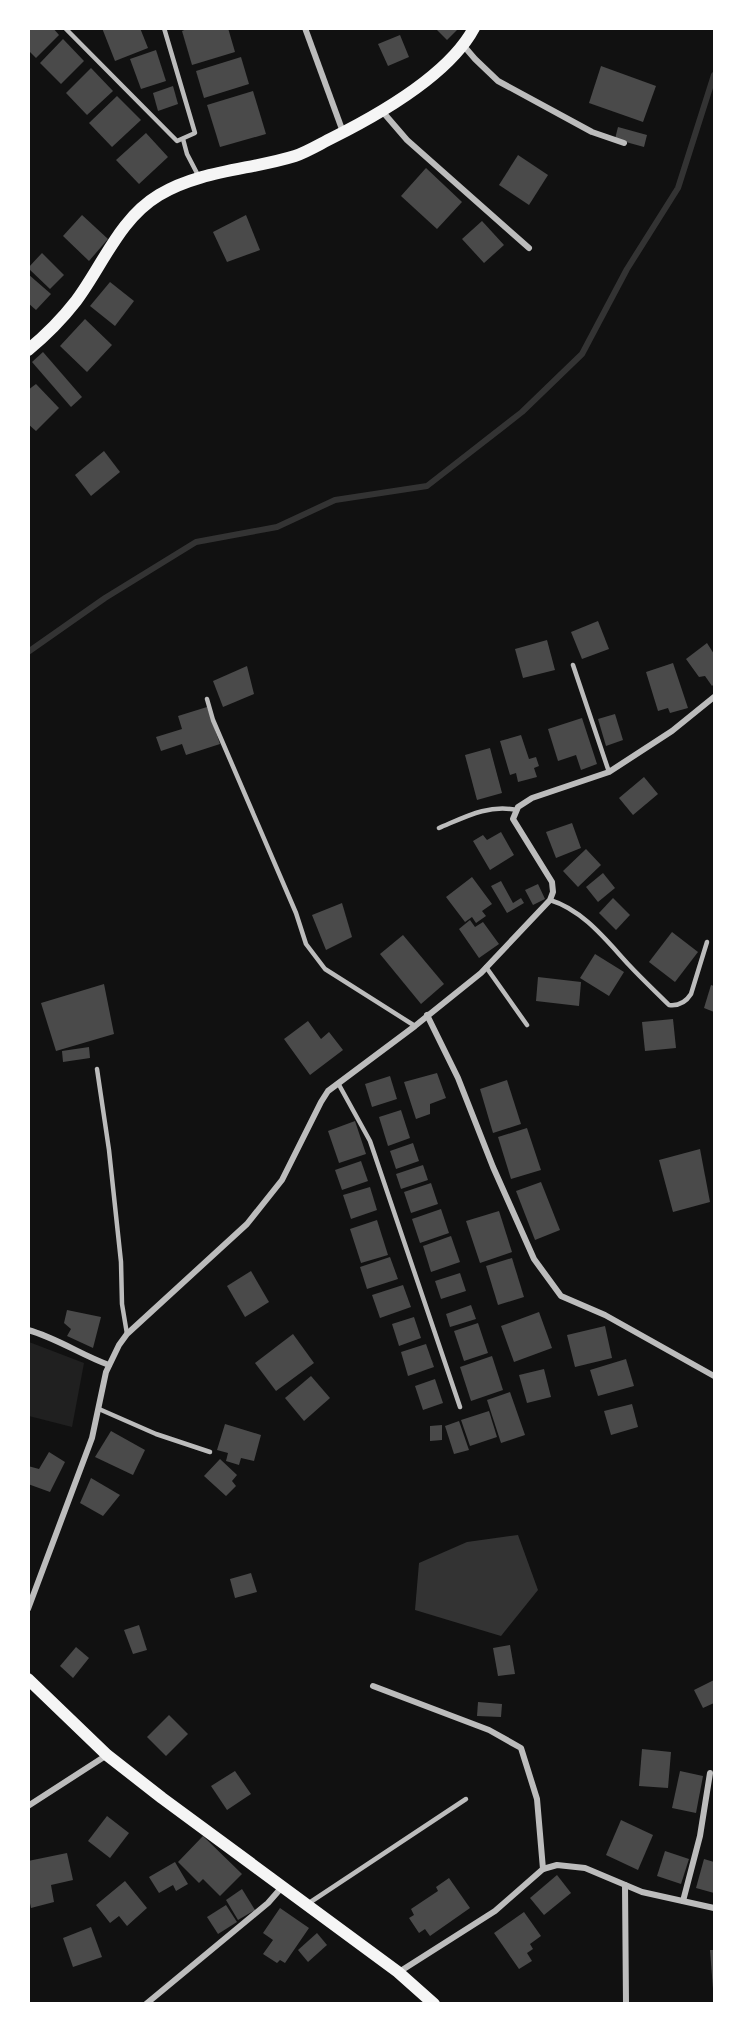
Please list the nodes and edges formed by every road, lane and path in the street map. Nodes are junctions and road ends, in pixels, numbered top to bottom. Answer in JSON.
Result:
{"nodes":[{"id":1,"x":64,"y":28,"type":"edge"},
{"id":2,"x":164,"y":28,"type":"edge"},
{"id":3,"x":305,"y":28,"type":"edge"},
{"id":4,"x":474,"y":28,"type":"edge"},
{"id":5,"x":463,"y":45,"type":"junction"},
{"id":6,"x":382,"y":111,"type":"junction"},
{"id":7,"x":343,"y":132,"type":"junction"},
{"id":8,"x":183,"y":139,"type":"junction"},
{"id":9,"x":624,"y":143,"type":"dead end"},
{"id":10,"x":198,"y":177,"type":"junction"},
{"id":11,"x":529,"y":248,"type":"dead end"},
{"id":12,"x":28,"y":350,"type":"edge"},
{"id":13,"x":573,"y":665,"type":"dead end"},
{"id":14,"x":714,"y":697,"type":"edge"},
{"id":15,"x":207,"y":699,"type":"dead end"},
{"id":16,"x":609,"y":772,"type":"junction"},
{"id":17,"x":517,"y":810,"type":"junction"},
{"id":18,"x":439,"y":828,"type":"dead end"},
{"id":19,"x":549,"y":900,"type":"junction"},
{"id":20,"x":707,"y":942,"type":"dead end"},
{"id":21,"x":486,"y":967,"type":"junction"},
{"id":22,"x":427,"y":1015,"type":"junction"},
{"id":23,"x":527,"y":1025,"type":"dead end"},
{"id":24,"x":415,"y":1026,"type":"junction"},
{"id":25,"x":97,"y":1069,"type":"dead end"},
{"id":26,"x":338,"y":1083,"type":"junction"},
{"id":27,"x":28,"y":1330,"type":"edge"},
{"id":28,"x":127,"y":1334,"type":"junction"},
{"id":29,"x":109,"y":1365,"type":"junction"},
{"id":30,"x":714,"y":1376,"type":"edge"},
{"id":31,"x":460,"y":1407,"type":"dead end"},
{"id":32,"x":99,"y":1409,"type":"junction"},
{"id":33,"x":210,"y":1452,"type":"dead end"},
{"id":34,"x":28,"y":1609,"type":"edge"},
{"id":35,"x":28,"y":1679,"type":"edge"},
{"id":36,"x":373,"y":1686,"type":"dead end"},
{"id":37,"x":107,"y":1755,"type":"junction"},
{"id":38,"x":710,"y":1773,"type":"dead end"},
{"id":39,"x":466,"y":1799,"type":"dead end"},
{"id":40,"x":28,"y":1806,"type":"edge"},
{"id":41,"x":543,"y":1869,"type":"junction"},
{"id":42,"x":625,"y":1885,"type":"junction"},
{"id":43,"x":282,"y":1886,"type":"junction"},
{"id":44,"x":683,"y":1901,"type":"junction"},
{"id":45,"x":307,"y":1905,"type":"junction"},
{"id":46,"x":714,"y":1908,"type":"edge"},
{"id":47,"x":398,"y":1972,"type":"junction"},
{"id":48,"x":146,"y":2004,"type":"edge"},
{"id":49,"x":434,"y":2004,"type":"edge"},
{"id":50,"x":626,"y":2004,"type":"edge"}],
"edges":[{"from":1,"to":8,"type":"lane"},
{"from":2,"to":8,"type":"lane"},
{"from":3,"to":7,"type":"street"},
{"from":4,"to":5,"type":"main road"},
{"from":5,"to":6,"type":"main road"},
{"from":5,"to":9,"type":"street"},
{"from":6,"to":7,"type":"main road"},
{"from":6,"to":11,"type":"street"},
{"from":7,"to":10,"type":"main road"},
{"from":8,"to":10,"type":"lane"},
{"from":10,"to":12,"type":"main road"},
{"from":13,"to":16,"type":"lane"},
{"from":14,"to":16,"type":"street"},
{"from":15,"to":24,"type":"lane"},
{"from":16,"to":17,"type":"street"},
{"from":17,"to":18,"type":"lane"},
{"from":17,"to":19,"type":"street"},
{"from":19,"to":20,"type":"lane"},
{"from":19,"to":21,"type":"street"},
{"from":21,"to":22,"type":"street"},
{"from":21,"to":23,"type":"lane"},
{"from":22,"to":24,"type":"street"},
{"from":22,"to":30,"type":"street"},
{"from":24,"to":26,"type":"street"},
{"from":25,"to":28,"type":"lane"},
{"from":26,"to":28,"type":"street"},
{"from":26,"to":31,"type":"lane"},
{"from":27,"to":29,"type":"street"},
{"from":28,"to":29,"type":"street"},
{"from":29,"to":32,"type":"street"},
{"from":32,"to":33,"type":"lane"},
{"from":32,"to":34,"type":"street"},
{"from":35,"to":37,"type":"main road"},
{"from":36,"to":41,"type":"street"},
{"from":37,"to":40,"type":"street"},
{"from":37,"to":43,"type":"main road"},
{"from":38,"to":44,"type":"street"},
{"from":39,"to":45,"type":"lane"},
{"from":41,"to":42,"type":"street"},
{"from":41,"to":47,"type":"street"},
{"from":42,"to":44,"type":"street"},
{"from":42,"to":50,"type":"street"},
{"from":43,"to":45,"type":"main road"},
{"from":43,"to":48,"type":"street"},
{"from":44,"to":46,"type":"street"},
{"from":45,"to":47,"type":"main road"},
{"from":47,"to":49,"type":"main road"}]}
